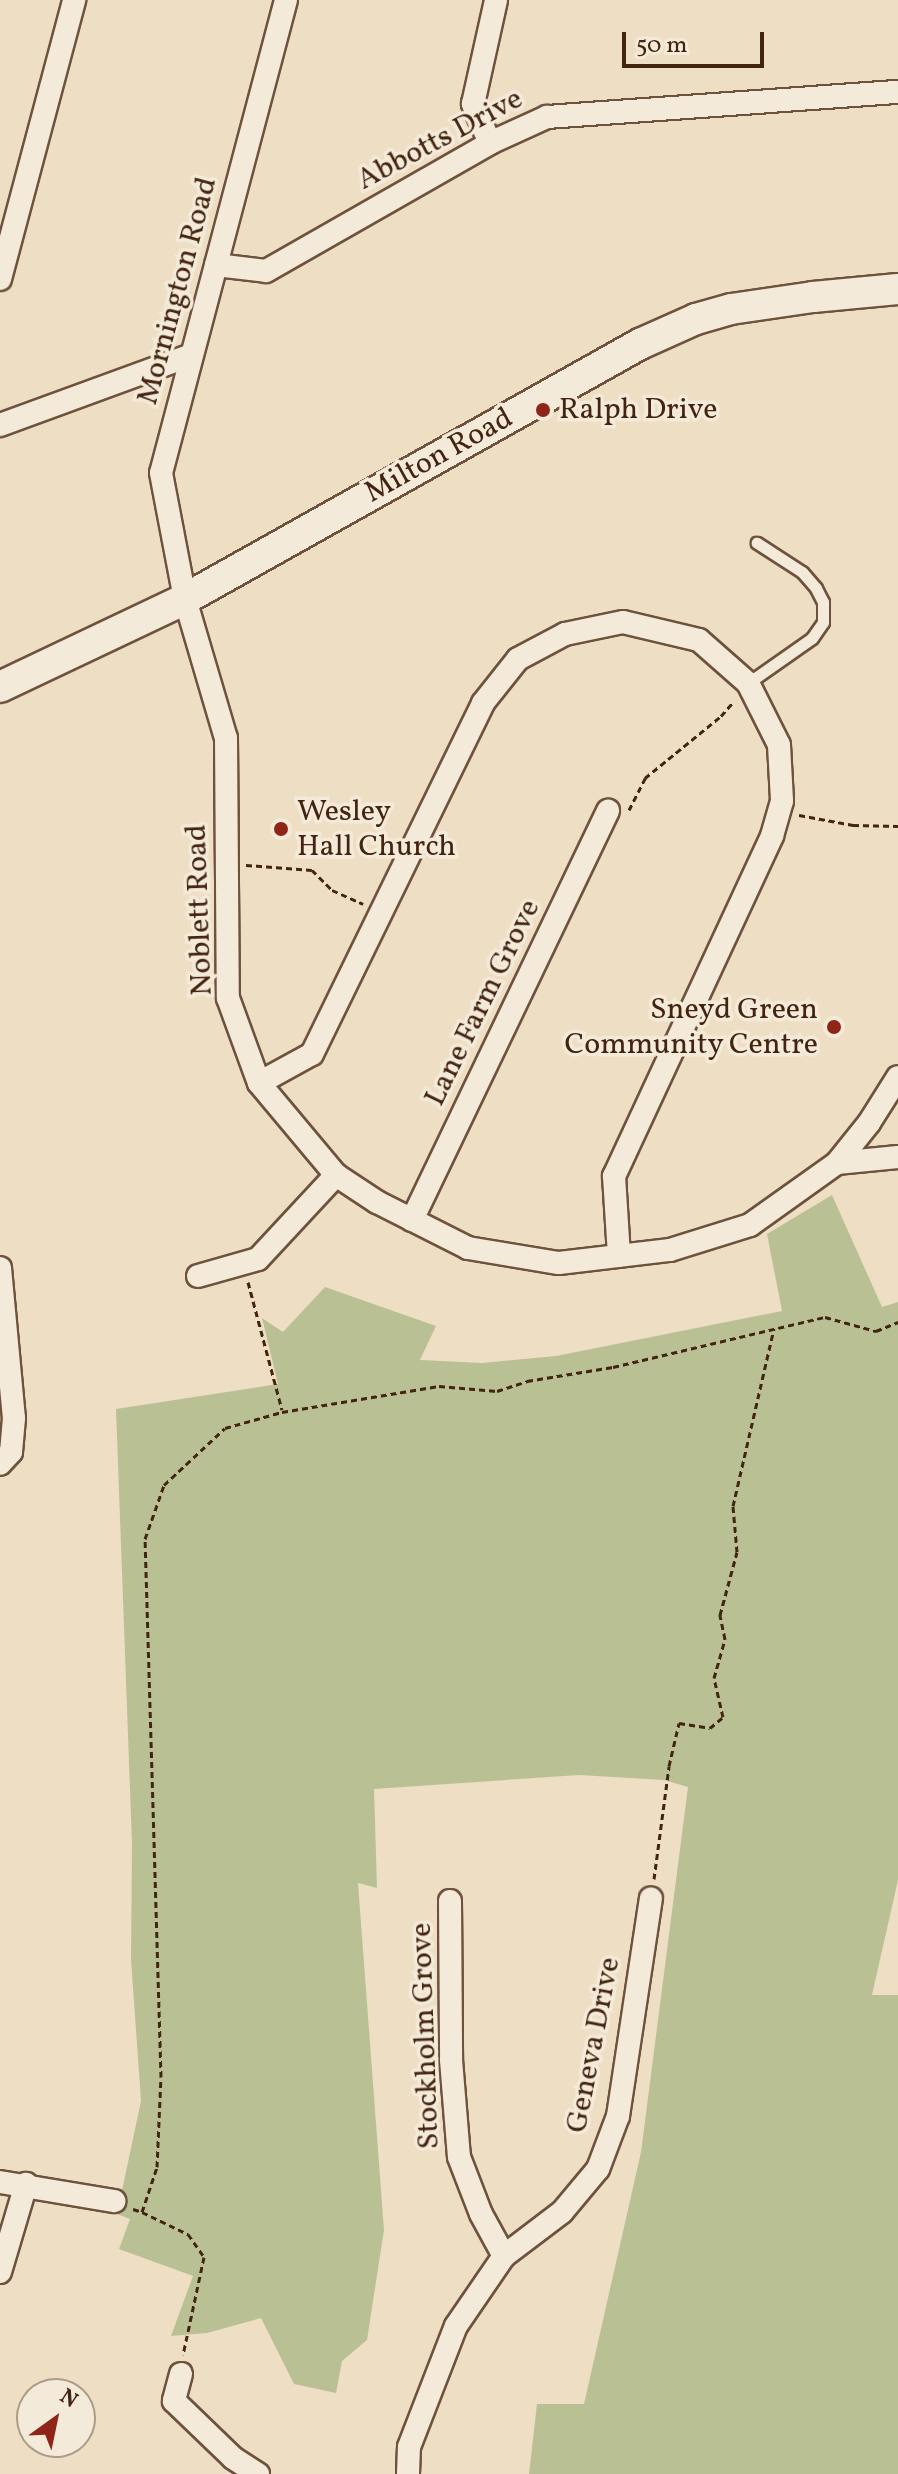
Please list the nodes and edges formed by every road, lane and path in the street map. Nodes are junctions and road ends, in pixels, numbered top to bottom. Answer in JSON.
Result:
{"nodes":[{"id":1,"x":74,"y":0,"type":"edge"},
{"id":2,"x":286,"y":0,"type":"edge"},
{"id":3,"x":496,"y":0,"type":"edge"},
{"id":4,"x":898,"y":92,"type":"edge"},
{"id":5,"x":490,"y":143,"type":"junction"},
{"id":6,"x":216,"y":265,"type":"junction"},
{"id":7,"x":0,"y":279,"type":"edge"},
{"id":8,"x":898,"y":289,"type":"edge"},
{"id":9,"x":191,"y":355,"type":"junction"},
{"id":10,"x":0,"y":425,"type":"edge"},
{"id":11,"x":757,"y":543,"type":"dead end"},
{"id":12,"x":185,"y":599,"type":"junction"},
{"id":13,"x":748,"y":683,"type":"junction"},
{"id":14,"x":0,"y":687,"type":"edge"},
{"id":15,"x":608,"y":811,"type":"joint"},
{"id":16,"x":779,"y":811,"type":"junction"},
{"id":17,"x":898,"y":826,"type":"edge"},
{"id":18,"x":227,"y":863,"type":"junction"},
{"id":19,"x":381,"y":913,"type":"junction"},
{"id":20,"x":898,"y":1077,"type":"edge"},
{"id":21,"x":259,"y":1083,"type":"junction"},
{"id":22,"x":898,"y":1157,"type":"edge"},
{"id":23,"x":837,"y":1163,"type":"junction"},
{"id":24,"x":336,"y":1175,"type":"junction"},
{"id":25,"x":412,"y":1220,"type":"junction"},
{"id":26,"x":619,"y":1256,"type":"junction"},
{"id":27,"x":243,"y":1263,"type":"junction"},
{"id":28,"x":0,"y":1268,"type":"edge"},
{"id":29,"x":198,"y":1276,"type":"dead end"},
{"id":30,"x":898,"y":1322,"type":"edge"},
{"id":31,"x":774,"y":1329,"type":"junction"},
{"id":32,"x":282,"y":1412,"type":"junction"},
{"id":33,"x":0,"y":1464,"type":"edge"},
{"id":34,"x":651,"y":1898,"type":"joint"},
{"id":35,"x":450,"y":1901,"type":"dead end"},
{"id":36,"x":0,"y":2182,"type":"edge"},
{"id":37,"x":26,"y":2184,"type":"junction"},
{"id":38,"x":114,"y":2201,"type":"joint"},
{"id":39,"x":142,"y":2212,"type":"junction"},
{"id":40,"x":504,"y":2256,"type":"junction"},
{"id":41,"x":0,"y":2272,"type":"edge"},
{"id":42,"x":181,"y":2374,"type":"joint"},
{"id":43,"x":258,"y":2474,"type":"edge"},
{"id":44,"x":408,"y":2474,"type":"edge"}],
"edges":[{"from":1,"to":7,"type":"street"},
{"from":2,"to":6,"type":"street","name":"Mornington Road"},
{"from":3,"to":5,"type":"street"},
{"from":4,"to":5,"type":"street","name":"Abbotts Drive"},
{"from":5,"to":6,"type":"street","name":"Abbotts Drive"},
{"from":6,"to":9,"type":"street","name":"Mornington Road"},
{"from":8,"to":12,"type":"street","name":"Milton Road"},
{"from":9,"to":10,"type":"street"},
{"from":9,"to":12,"type":"street","name":"Mornington Road"},
{"from":11,"to":13,"type":"lane"},
{"from":12,"to":14,"type":"street","name":"Milton Road"},
{"from":12,"to":18,"type":"street","name":"Noblett Road"},
{"from":13,"to":15,"type":"path"},
{"from":13,"to":16,"type":"street"},
{"from":13,"to":19,"type":"street"},
{"from":15,"to":25,"type":"street","name":"Lane Farm Grove"},
{"from":16,"to":17,"type":"path"},
{"from":16,"to":26,"type":"street"},
{"from":18,"to":19,"type":"path"},
{"from":18,"to":21,"type":"street","name":"Noblett Road"},
{"from":19,"to":21,"type":"street"},
{"from":20,"to":23,"type":"street","name":"Noblett Road"},
{"from":21,"to":24,"type":"street","name":"Noblett Road"},
{"from":22,"to":23,"type":"street","name":"Noblett Road"},
{"from":23,"to":26,"type":"street","name":"Noblett Road"},
{"from":24,"to":25,"type":"street","name":"Noblett Road"},
{"from":24,"to":27,"type":"street"},
{"from":25,"to":26,"type":"street","name":"Noblett Road"},
{"from":27,"to":29,"type":"street"},
{"from":27,"to":32,"type":"path"},
{"from":28,"to":33,"type":"street"},
{"from":30,"to":31,"type":"path"},
{"from":31,"to":32,"type":"path"},
{"from":31,"to":34,"type":"path"},
{"from":32,"to":39,"type":"path"},
{"from":34,"to":40,"type":"street","name":"Geneva Drive"},
{"from":35,"to":40,"type":"street","name":"Stockholm Grove"},
{"from":36,"to":37,"type":"street"},
{"from":37,"to":38,"type":"street"},
{"from":37,"to":41,"type":"street"},
{"from":38,"to":39,"type":"path"},
{"from":39,"to":42,"type":"path"},
{"from":40,"to":44,"type":"street","name":"Geneva Drive"},
{"from":42,"to":43,"type":"street"}]}
